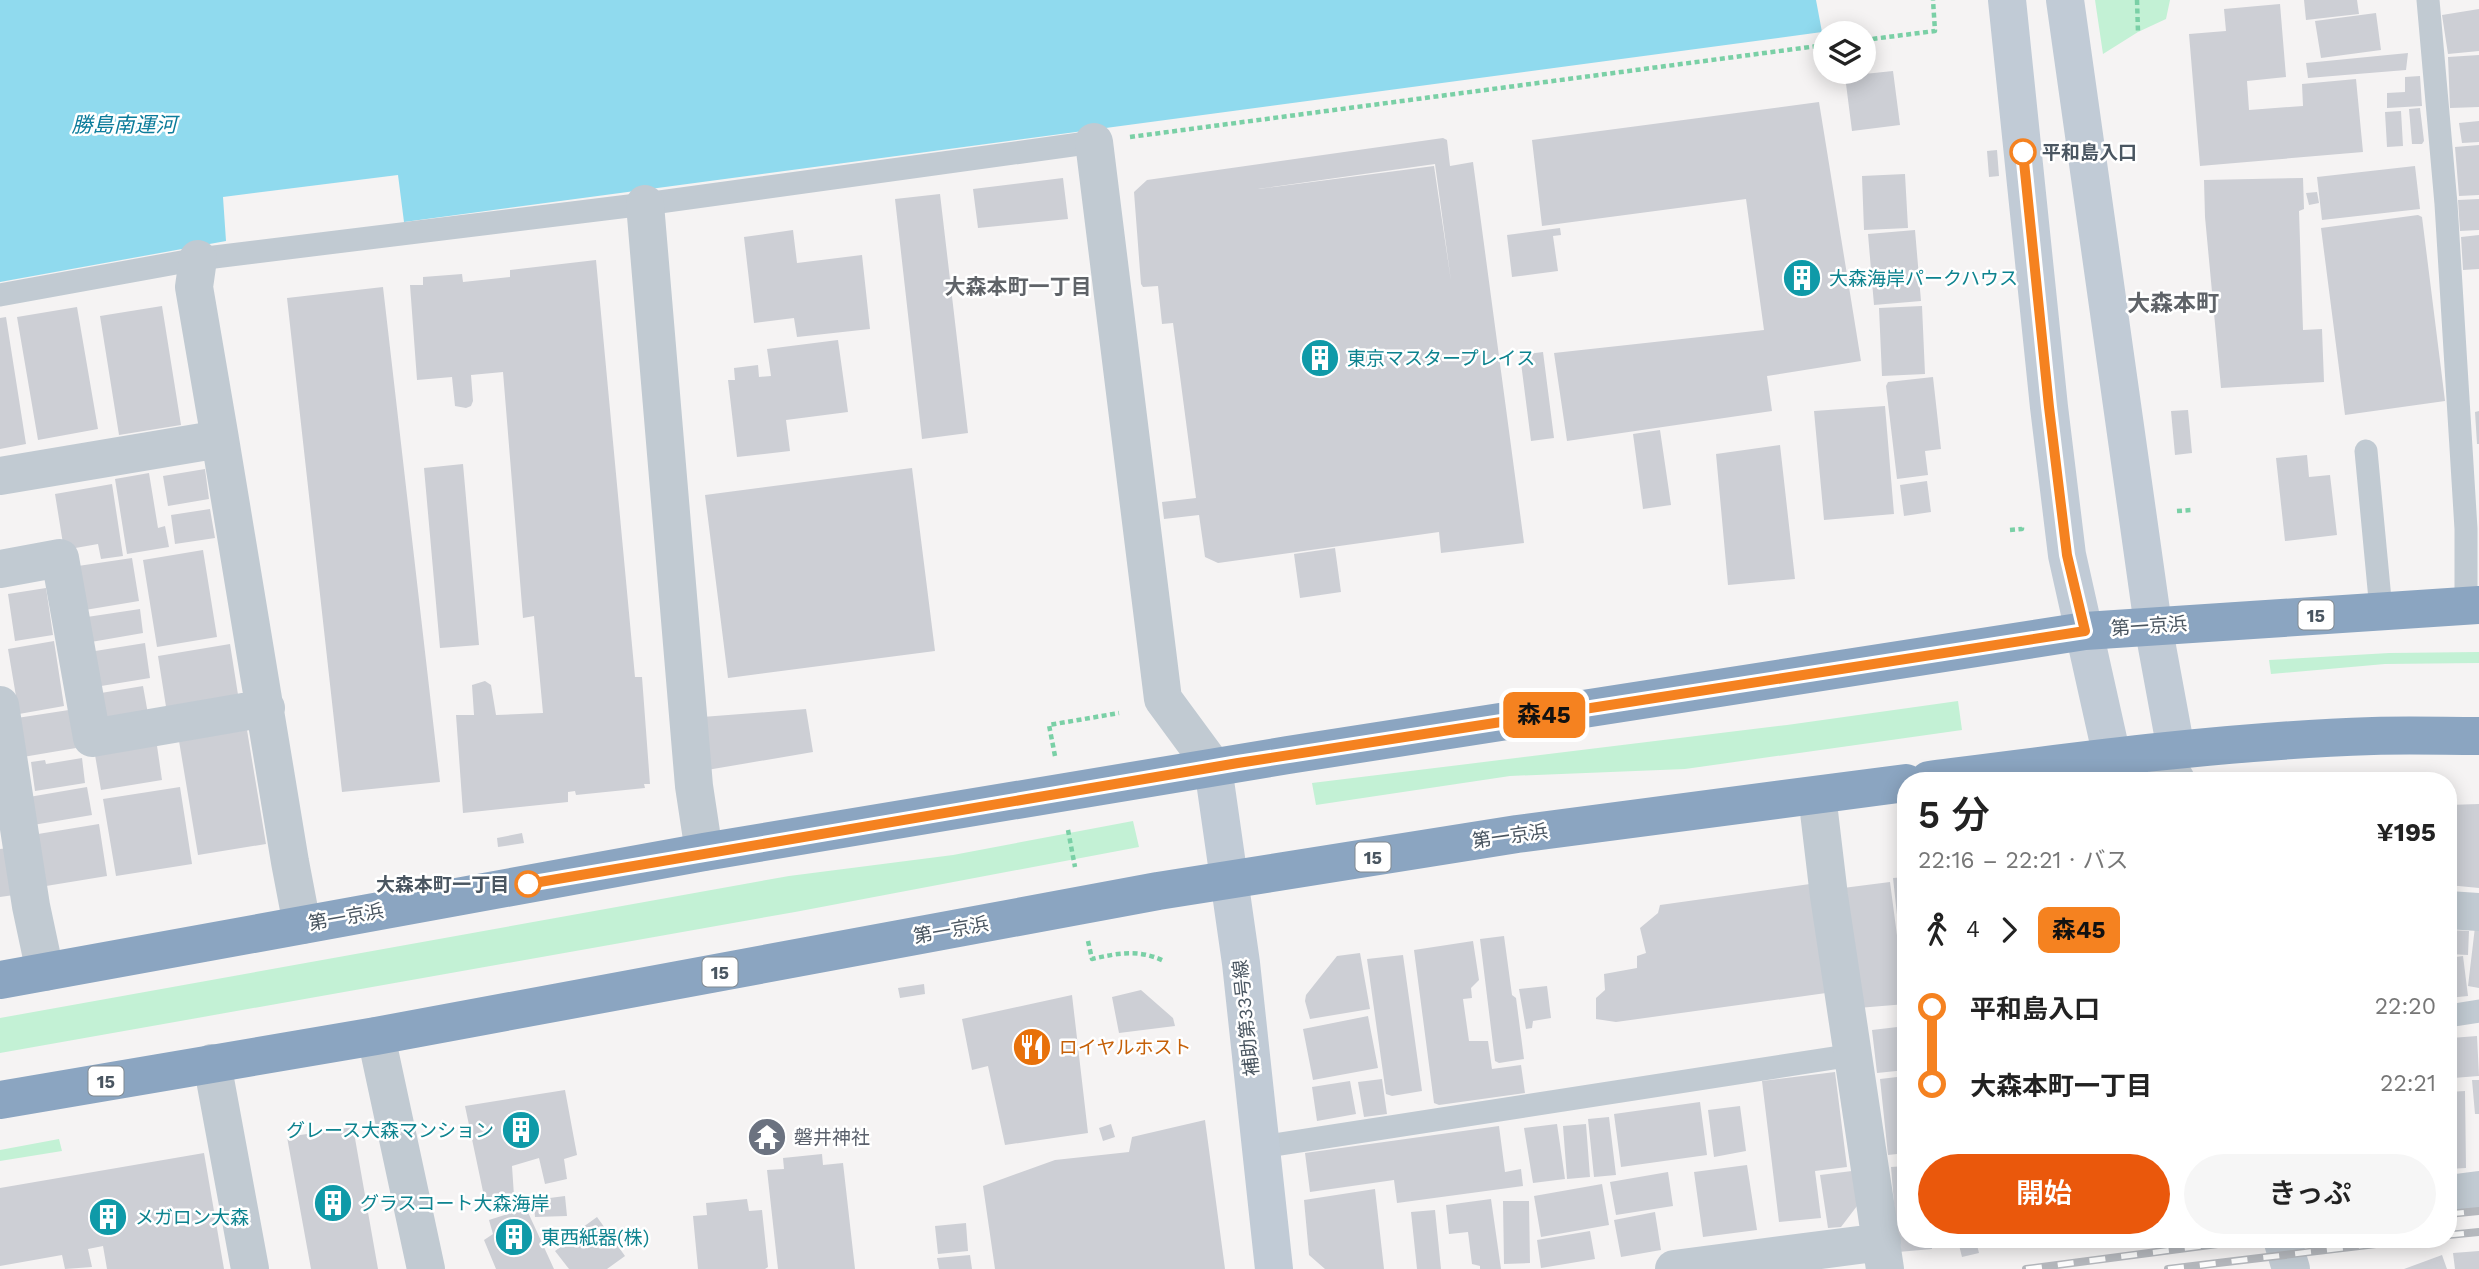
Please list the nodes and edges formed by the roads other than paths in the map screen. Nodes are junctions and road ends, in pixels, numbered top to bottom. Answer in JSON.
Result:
{"nodes":[{"id":1,"x":2007,"y":0,"type":"edge"},
{"id":2,"x":2065,"y":0,"type":"edge"},
{"id":3,"x":2428,"y":0,"type":"edge"},
{"id":4,"x":1094,"y":142,"type":"joint"},
{"id":5,"x":645,"y":204,"type":"junction"},
{"id":6,"x":198,"y":259,"type":"junction"},
{"id":7,"x":0,"y":295,"type":"edge"},
{"id":8,"x":220,"y":439,"type":"junction"},
{"id":9,"x":2366,"y":451,"type":"dead end"},
{"id":10,"x":0,"y":476,"type":"edge"},
{"id":11,"x":0,"y":569,"type":"edge"},
{"id":12,"x":2472,"y":605,"type":"edge"},
{"id":13,"x":2381,"y":611,"type":"junction"},
{"id":14,"x":2153,"y":625,"type":"junction"},
{"id":15,"x":2085,"y":631,"type":"junction"},
{"id":16,"x":0,"y":705,"type":"edge"},
{"id":17,"x":266,"y":708,"type":"junction"},
{"id":18,"x":2479,"y":736,"type":"edge"},
{"id":19,"x":2112,"y":757,"type":"junction"},
{"id":20,"x":2171,"y":761,"type":"edge"},
{"id":21,"x":1213,"y":767,"type":"junction"},
{"id":22,"x":1992,"y":772,"type":"edge"},
{"id":23,"x":1897,"y":784,"type":"edge"},
{"id":24,"x":1817,"y":795,"type":"junction"},
{"id":25,"x":704,"y":852,"type":"junction"},
{"id":26,"x":1228,"y":880,"type":"junction"},
{"id":27,"x":2457,"y":911,"type":"edge"},
{"id":28,"x":2479,"y":912,"type":"edge"},
{"id":29,"x":302,"y":925,"type":"junction"},
{"id":30,"x":45,"y":972,"type":"junction"},
{"id":31,"x":0,"y":980,"type":"edge"},
{"id":32,"x":2479,"y":1011,"type":"edge"},
{"id":33,"x":2457,"y":1015,"type":"edge"},
{"id":34,"x":376,"y":1036,"type":"junction"},
{"id":35,"x":1853,"y":1055,"type":"junction"},
{"id":36,"x":212,"y":1063,"type":"junction"},
{"id":37,"x":0,"y":1100,"type":"edge"},
{"id":38,"x":1261,"y":1147,"type":"junction"},
{"id":39,"x":2479,"y":1190,"type":"edge"},
{"id":40,"x":2457,"y":1193,"type":"edge"},
{"id":41,"x":2285,"y":1248,"type":"edge"},
{"id":42,"x":1884,"y":1256,"type":"edge"},
{"id":43,"x":250,"y":1269,"type":"edge"},
{"id":44,"x":426,"y":1269,"type":"edge"},
{"id":45,"x":1275,"y":1269,"type":"edge"},
{"id":46,"x":1674,"y":1269,"type":"edge"},
{"id":47,"x":2291,"y":1269,"type":"edge"}],
"edges":[{"from":1,"to":15,"type":"street"},
{"from":2,"to":14,"type":"street"},
{"from":3,"to":12,"type":"lane"},
{"from":4,"to":5,"type":"lane"},
{"from":4,"to":21,"type":"street"},
{"from":5,"to":6,"type":"lane"},
{"from":5,"to":25,"type":"street"},
{"from":6,"to":7,"type":"lane"},
{"from":6,"to":8,"type":"street"},
{"from":8,"to":10,"type":"street"},
{"from":8,"to":17,"type":"street"},
{"from":9,"to":13,"type":"lane"},
{"from":11,"to":17,"type":"street"},
{"from":12,"to":13,"type":"highway","name":"第一京浜","number":"15"},
{"from":13,"to":14,"type":"highway","name":"第一京浜","number":"15"},
{"from":14,"to":15,"type":"highway","name":"第一京浜","number":"15"},
{"from":14,"to":20,"type":"street"},
{"from":15,"to":19,"type":"street"},
{"from":15,"to":21,"type":"highway","name":"第一京浜","number":"15"},
{"from":16,"to":30,"type":"street"},
{"from":17,"to":29,"type":"street"},
{"from":18,"to":20,"type":"highway"},
{"from":19,"to":20,"type":"highway"},
{"from":19,"to":22,"type":"highway"},
{"from":21,"to":25,"type":"highway","name":"第一京浜","number":"15"},
{"from":21,"to":26,"type":"street","name":"補助第33号線"},
{"from":23,"to":24,"type":"highway","name":"第一京浜","number":"15"},
{"from":24,"to":26,"type":"highway","name":"第一京浜","number":"15"},
{"from":24,"to":35,"type":"street"},
{"from":25,"to":29,"type":"highway","name":"第一京浜","number":"15"},
{"from":26,"to":34,"type":"highway","name":"第一京浜","number":"15"},
{"from":26,"to":38,"type":"street","name":"補助第33号線"},
{"from":27,"to":28,"type":"street"},
{"from":29,"to":30,"type":"highway","name":"第一京浜","number":"15"},
{"from":30,"to":31,"type":"highway","name":"第一京浜","number":"15"},
{"from":32,"to":33,"type":"lane"},
{"from":34,"to":36,"type":"highway","name":"第一京浜","number":"15"},
{"from":34,"to":44,"type":"street"},
{"from":35,"to":38,"type":"lane"},
{"from":35,"to":42,"type":"street"},
{"from":36,"to":37,"type":"highway","name":"第一京浜","number":"15"},
{"from":36,"to":43,"type":"street"},
{"from":38,"to":45,"type":"street","name":"補助第33号線"},
{"from":39,"to":40,"type":"street"},
{"from":41,"to":47,"type":"street"},
{"from":42,"to":46,"type":"street"}]}
